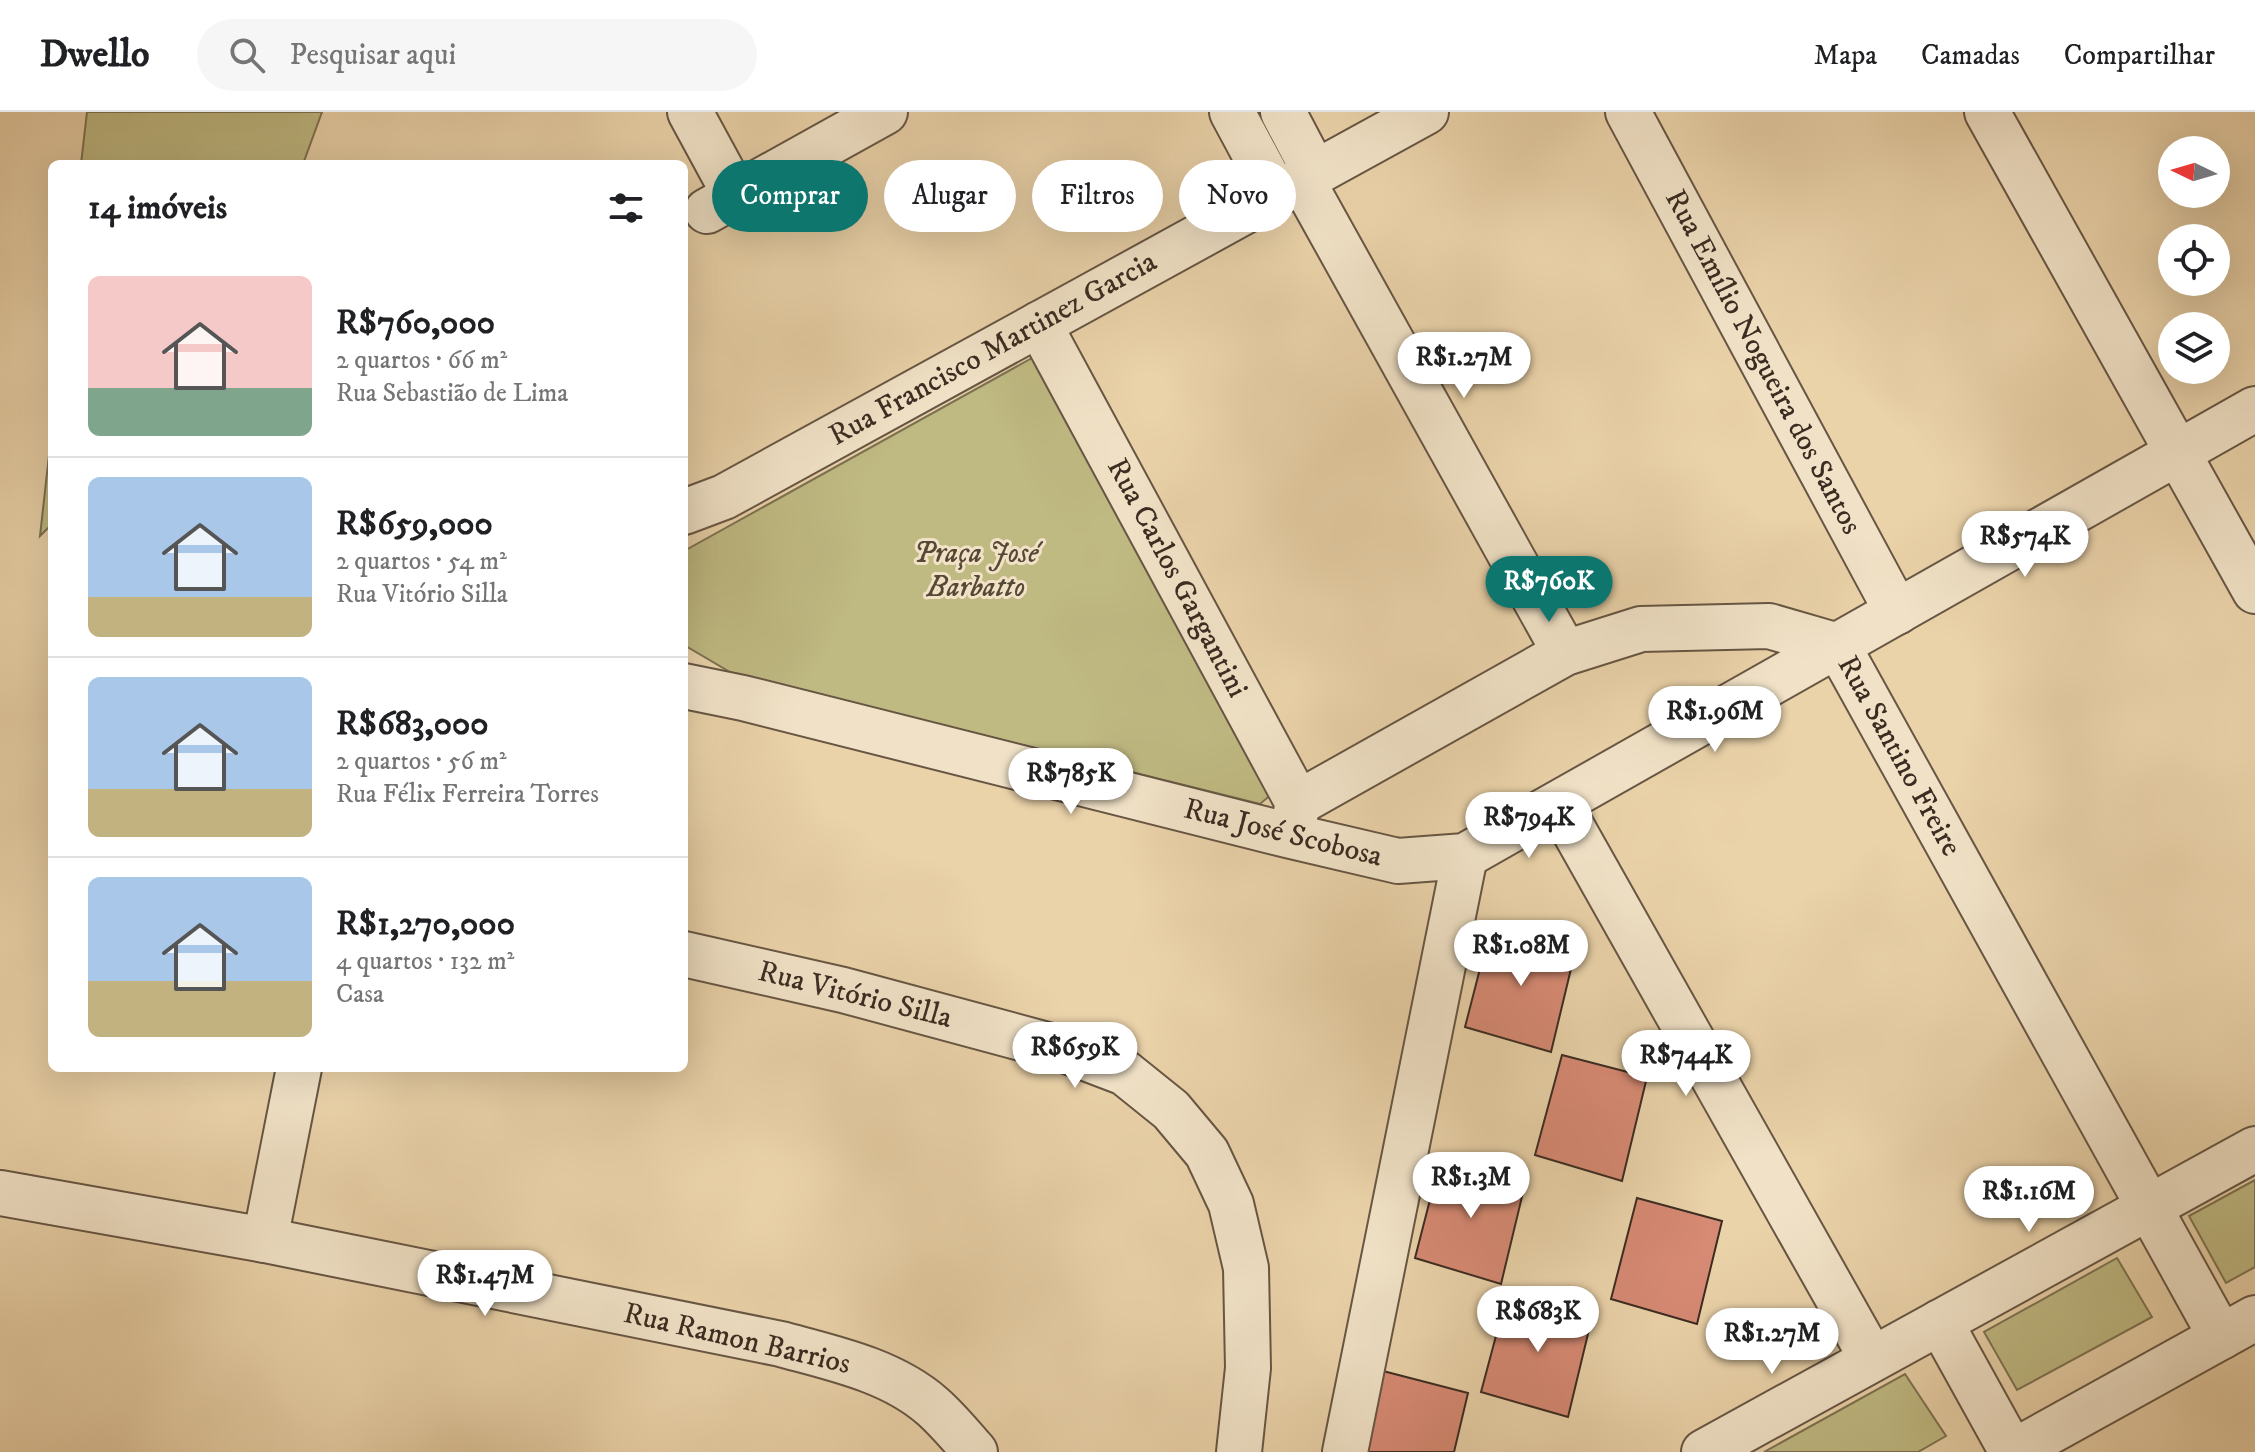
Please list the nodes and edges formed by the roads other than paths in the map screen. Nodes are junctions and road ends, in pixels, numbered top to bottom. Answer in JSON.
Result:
{"nodes":[{"id":1,"x":690,"y":112,"type":"edge"},
{"id":2,"x":885,"y":112,"type":"edge"},
{"id":3,"x":1232,"y":112,"type":"edge"},
{"id":4,"x":1283,"y":112,"type":"edge"},
{"id":5,"x":1426,"y":112,"type":"edge"},
{"id":6,"x":1628,"y":112,"type":"edge"},
{"id":7,"x":1987,"y":112,"type":"edge"},
{"id":8,"x":1298,"y":182,"type":"junction"},
{"id":9,"x":1039,"y":324,"type":"junction"},
{"id":10,"x":2255,"y":409,"type":"edge"},
{"id":11,"x":2178,"y":453,"type":"junction"},
{"id":12,"x":724,"y":497,"type":"junction"},
{"id":13,"x":688,"y":510,"type":"edge"},
{"id":14,"x":688,"y":528,"type":"edge"},
{"id":15,"x":2255,"y":591,"type":"edge"},
{"id":16,"x":1897,"y":612,"type":"junction"},
{"id":17,"x":1838,"y":646,"type":"junction"},
{"id":18,"x":1565,"y":653,"type":"junction"},
{"id":19,"x":688,"y":671,"type":"edge"},
{"id":20,"x":688,"y":687,"type":"edge"},
{"id":21,"x":743,"y":698,"type":"junction"},
{"id":22,"x":1559,"y":804,"type":"junction"},
{"id":23,"x":1295,"y":820,"type":"junction"},
{"id":24,"x":1465,"y":856,"type":"junction"},
{"id":25,"x":688,"y":955,"type":"edge"},
{"id":26,"x":298,"y":1072,"type":"edge"},
{"id":27,"x":2255,"y":1149,"type":"edge"},
{"id":28,"x":0,"y":1193,"type":"edge"},
{"id":29,"x":2150,"y":1206,"type":"junction"},
{"id":30,"x":265,"y":1240,"type":"junction"},
{"id":31,"x":1940,"y":1322,"type":"junction"},
{"id":32,"x":2238,"y":1328,"type":"edge"},
{"id":33,"x":1872,"y":1359,"type":"junction"},
{"id":34,"x":975,"y":1452,"type":"edge"},
{"id":35,"x":1239,"y":1452,"type":"edge"},
{"id":36,"x":1345,"y":1452,"type":"edge"},
{"id":37,"x":1704,"y":1452,"type":"edge"},
{"id":38,"x":2012,"y":1452,"type":"edge"}],
"edges":[{"from":1,"to":2,"type":"street"},
{"from":3,"to":8,"type":"street"},
{"from":4,"to":8,"type":"street"},
{"from":5,"to":8,"type":"street","name":"Rua Francisco Martinez Garcia"},
{"from":6,"to":16,"type":"street","name":"Rua Emílio Nogueira dos Santos"},
{"from":7,"to":11,"type":"street"},
{"from":8,"to":9,"type":"street","name":"Rua Francisco Martinez Garcia"},
{"from":8,"to":18,"type":"street"},
{"from":9,"to":12,"type":"street","name":"Rua Francisco Martinez Garcia"},
{"from":9,"to":23,"type":"street","name":"Rua Carlos Gargantini"},
{"from":10,"to":11,"type":"street"},
{"from":11,"to":15,"type":"street"},
{"from":11,"to":16,"type":"street"},
{"from":12,"to":13,"type":"street","name":"Rua Francisco Martinez Garcia"},
{"from":12,"to":14,"type":"street"},
{"from":16,"to":17,"type":"street"},
{"from":17,"to":18,"type":"street","name":"Rua Santino Freire"},
{"from":17,"to":22,"type":"street"},
{"from":17,"to":29,"type":"street","name":"Rua Santino Freire"},
{"from":18,"to":23,"type":"street","name":"Rua Santino Freire"},
{"from":19,"to":21,"type":"street"},
{"from":20,"to":21,"type":"street","name":"Rua José Scobosa"},
{"from":21,"to":23,"type":"street","name":"Rua José Scobosa"},
{"from":22,"to":24,"type":"street"},
{"from":22,"to":33,"type":"street"},
{"from":23,"to":24,"type":"street","name":"Rua José Scobosa"},
{"from":24,"to":36,"type":"street"},
{"from":25,"to":35,"type":"street","name":"Rua Vitório Silla"},
{"from":26,"to":30,"type":"street"},
{"from":27,"to":29,"type":"street"},
{"from":28,"to":30,"type":"street","name":"Rua Ramon Barrios"},
{"from":29,"to":31,"type":"street"},
{"from":29,"to":32,"type":"street","name":"Rua Santino Freire"},
{"from":30,"to":34,"type":"street","name":"Rua Ramon Barrios"},
{"from":31,"to":33,"type":"street"},
{"from":31,"to":38,"type":"street"},
{"from":32,"to":38,"type":"street"},
{"from":33,"to":37,"type":"street"}]}
